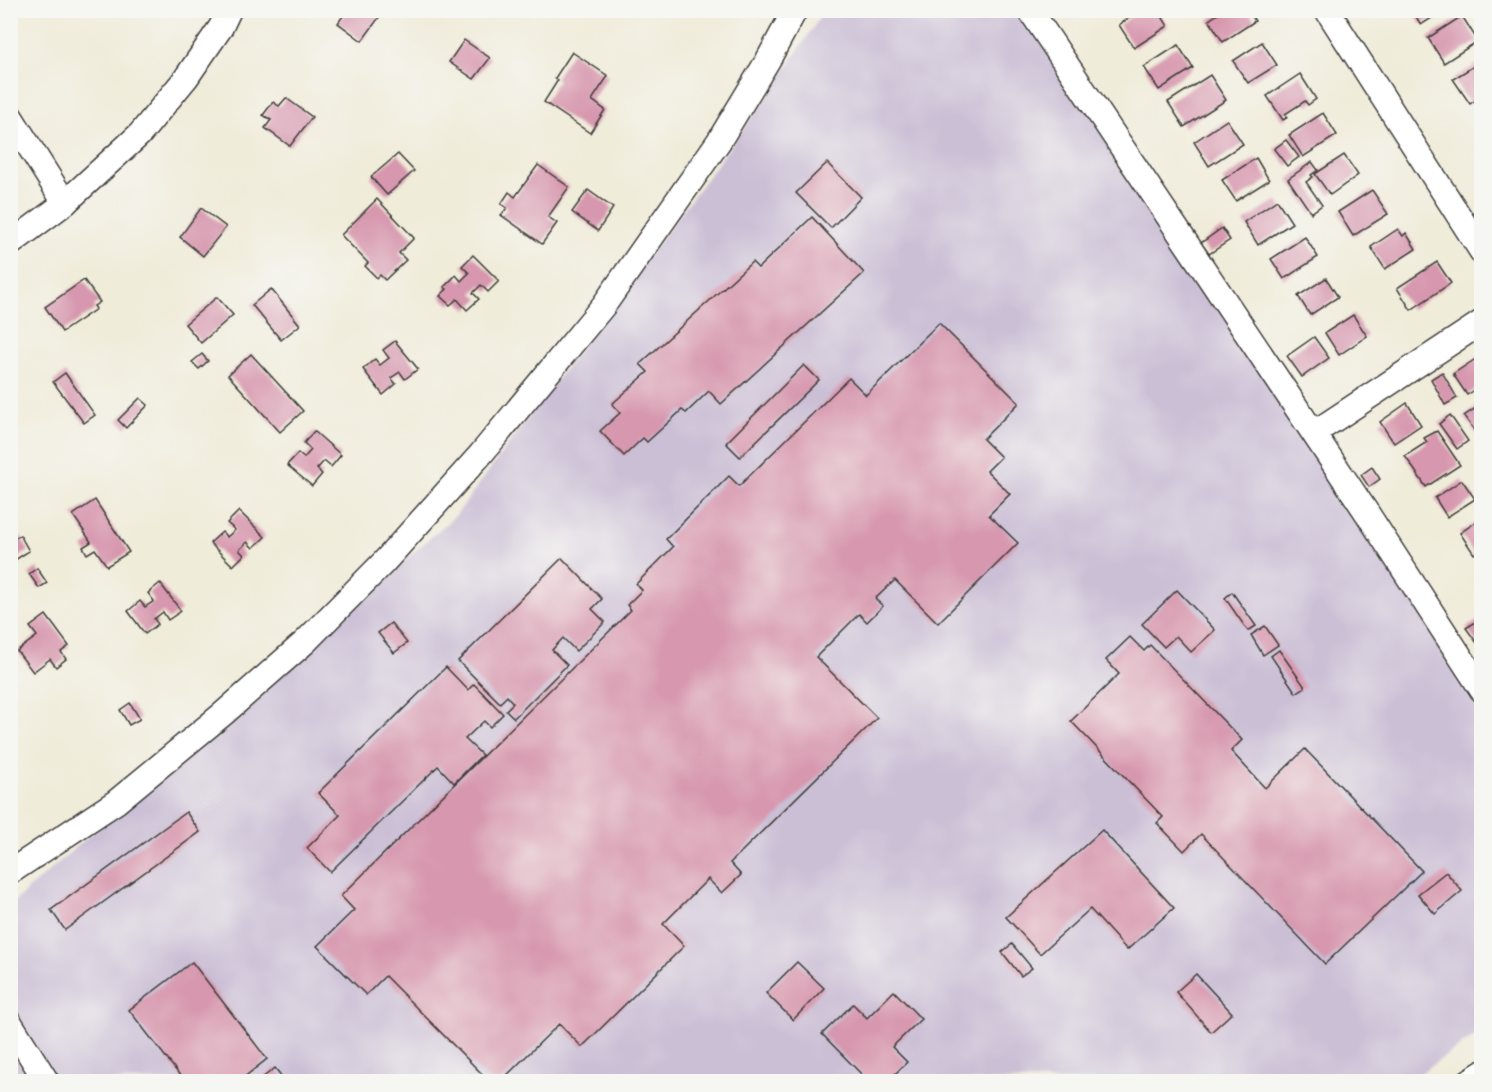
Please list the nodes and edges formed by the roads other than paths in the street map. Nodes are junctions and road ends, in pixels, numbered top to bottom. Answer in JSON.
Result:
{"nodes":[{"id":1,"x":229,"y":10,"type":"edge"},
{"id":2,"x":795,"y":10,"type":"edge"},
{"id":3,"x":1030,"y":10,"type":"edge"},
{"id":4,"x":1327,"y":10,"type":"edge"},
{"id":5,"x":10,"y":116,"type":"edge"},
{"id":6,"x":65,"y":203,"type":"junction"},
{"id":7,"x":10,"y":244,"type":"edge"},
{"id":8,"x":1482,"y":252,"type":"edge"},
{"id":9,"x":1482,"y":322,"type":"edge"},
{"id":10,"x":1314,"y":433,"type":"junction"},
{"id":11,"x":1482,"y":690,"type":"edge"},
{"id":12,"x":10,"y":872,"type":"edge"},
{"id":13,"x":10,"y":1023,"type":"edge"},
{"id":14,"x":1482,"y":1073,"type":"edge"},
{"id":15,"x":47,"y":1082,"type":"edge"},
{"id":16,"x":1468,"y":1082,"type":"edge"}],
"edges":[{"from":1,"to":6,"type":"street"},
{"from":2,"to":12,"type":"street"},
{"from":3,"to":10,"type":"street"},
{"from":4,"to":8,"type":"street"},
{"from":5,"to":6,"type":"street"},
{"from":6,"to":7,"type":"street"},
{"from":9,"to":10,"type":"street"},
{"from":10,"to":11,"type":"street"},
{"from":13,"to":15,"type":"street"},
{"from":14,"to":16,"type":"street"}]}
